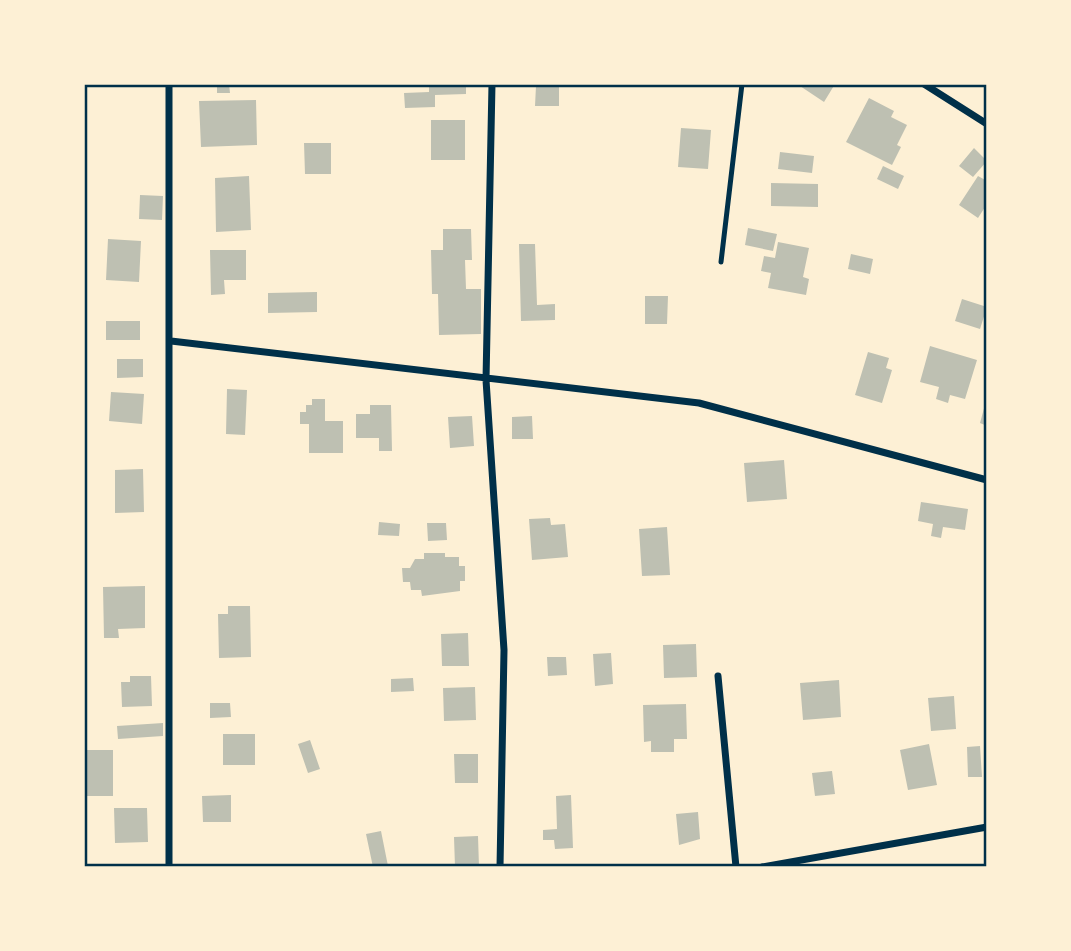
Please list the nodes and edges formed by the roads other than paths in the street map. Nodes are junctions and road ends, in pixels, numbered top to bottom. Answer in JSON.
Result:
{"nodes":[{"id":1,"x":169,"y":84,"type":"edge"},
{"id":2,"x":492,"y":84,"type":"edge"},
{"id":3,"x":742,"y":84,"type":"edge"},
{"id":4,"x":924,"y":84,"type":"edge"},
{"id":5,"x":987,"y":124,"type":"edge"},
{"id":6,"x":721,"y":262,"type":"dead end"},
{"id":7,"x":171,"y":341,"type":"junction"},
{"id":8,"x":486,"y":380,"type":"junction"},
{"id":9,"x":987,"y":481,"type":"edge"},
{"id":10,"x":718,"y":676,"type":"dead end"},
{"id":11,"x":987,"y":827,"type":"edge"},
{"id":12,"x":169,"y":867,"type":"edge"},
{"id":13,"x":500,"y":867,"type":"edge"},
{"id":14,"x":736,"y":867,"type":"edge"},
{"id":15,"x":762,"y":867,"type":"edge"}],
"edges":[{"from":1,"to":7,"type":"street"},
{"from":2,"to":8,"type":"street"},
{"from":3,"to":6,"type":"lane"},
{"from":4,"to":5,"type":"street"},
{"from":7,"to":8,"type":"street"},
{"from":7,"to":12,"type":"street"},
{"from":8,"to":9,"type":"street"},
{"from":8,"to":13,"type":"street"},
{"from":10,"to":14,"type":"street"},
{"from":11,"to":15,"type":"street"}]}
